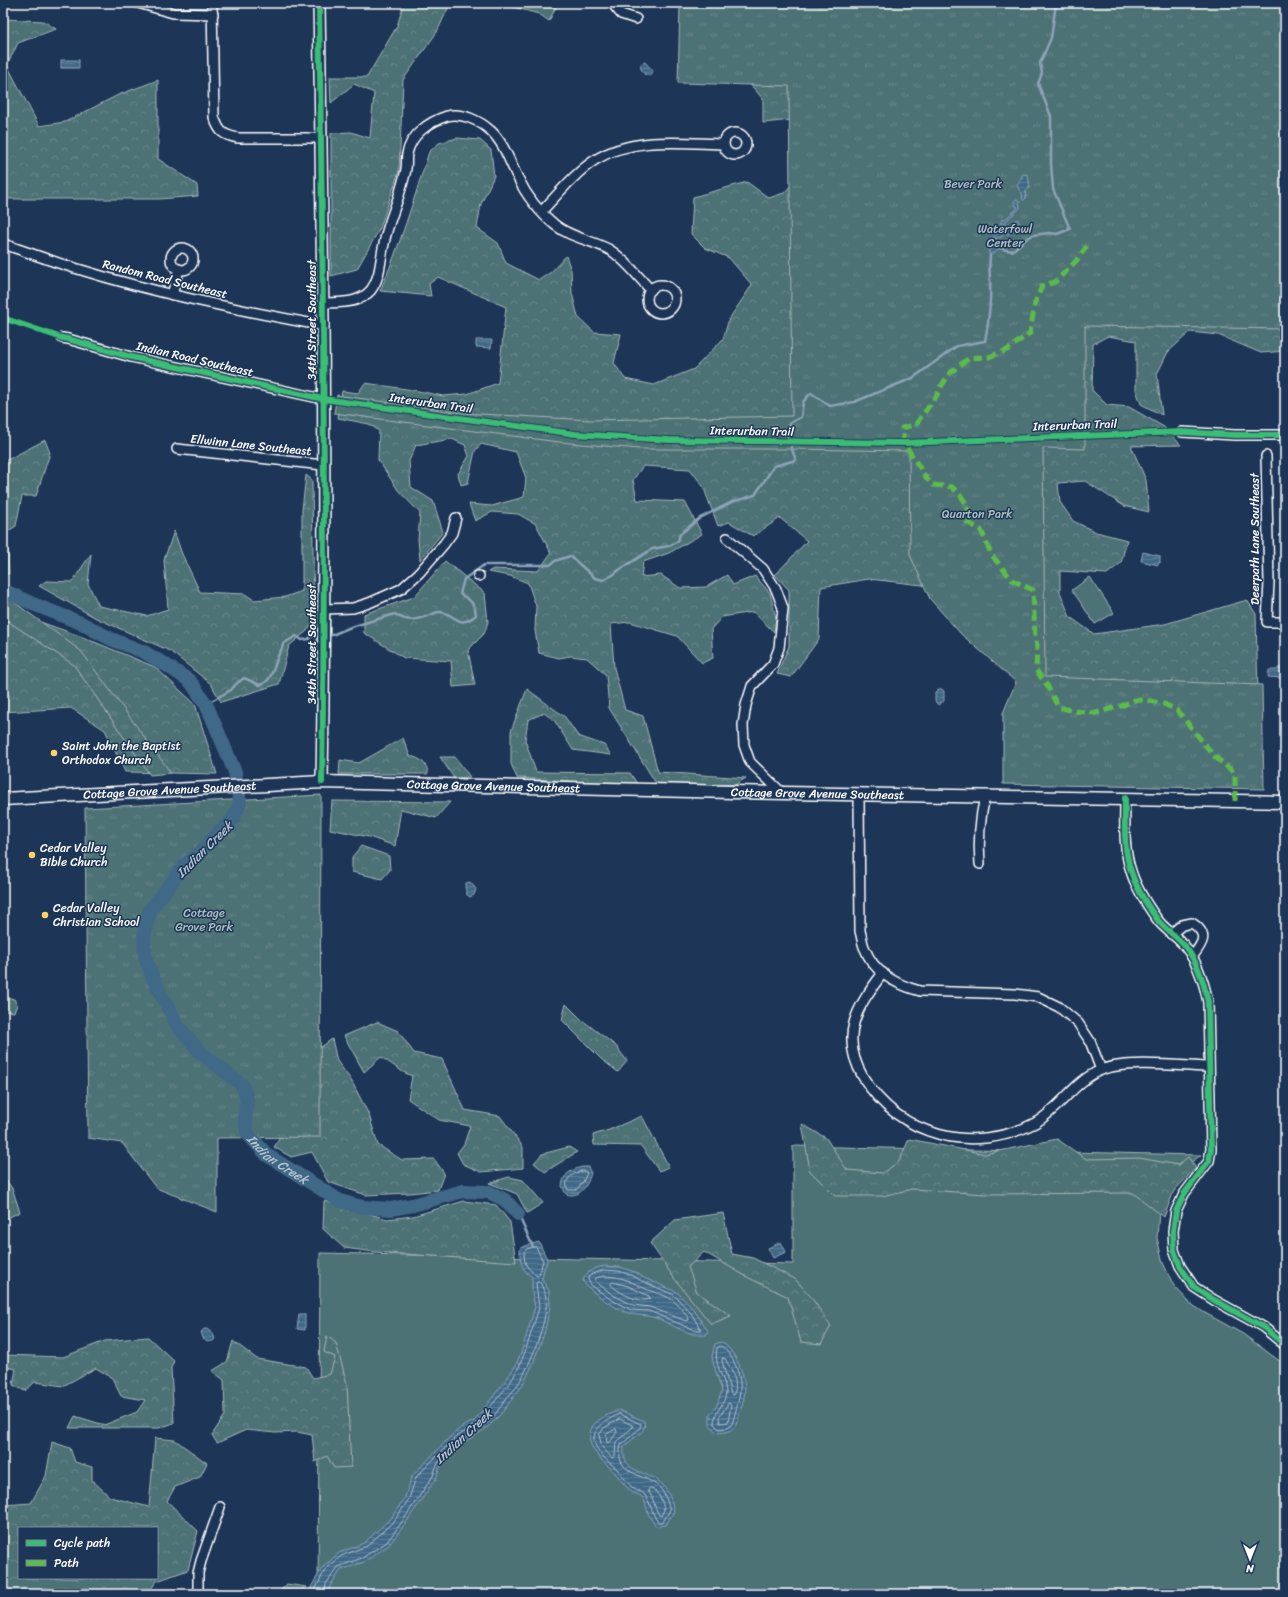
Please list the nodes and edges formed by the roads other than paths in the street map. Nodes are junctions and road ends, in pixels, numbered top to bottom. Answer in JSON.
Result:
{"nodes":[{"id":1,"x":138,"y":3,"type":"edge"},
{"id":2,"x":212,"y":3,"type":"edge"},
{"id":3,"x":319,"y":3,"type":"edge"},
{"id":4,"x":612,"y":3,"type":"edge"},
{"id":5,"x":212,"y":14,"type":"junction"},
{"id":6,"x":636,"y":19,"type":"dead end"},
{"id":7,"x":322,"y":138,"type":"junction"},
{"id":8,"x":724,"y":144,"type":"dead end"},
{"id":9,"x":542,"y":210,"type":"junction"},
{"id":10,"x":3,"y":244,"type":"edge"},
{"id":11,"x":179,"y":269,"type":"dead end"},
{"id":12,"x":651,"y":290,"type":"dead end"},
{"id":13,"x":172,"y":295,"type":"junction"},
{"id":14,"x":324,"y":303,"type":"junction"},
{"id":15,"x":324,"y":325,"type":"junction"},
{"id":16,"x":62,"y":338,"type":"dead end"},
{"id":17,"x":323,"y":399,"type":"junction"},
{"id":18,"x":1182,"y":432,"type":"dead end"},
{"id":19,"x":1285,"y":435,"type":"edge"},
{"id":20,"x":177,"y":449,"type":"dead end"},
{"id":21,"x":1266,"y":456,"type":"dead end"},
{"id":22,"x":323,"y":465,"type":"junction"},
{"id":23,"x":456,"y":518,"type":"dead end"},
{"id":24,"x":727,"y":538,"type":"dead end"},
{"id":25,"x":325,"y":609,"type":"junction"},
{"id":26,"x":1285,"y":622,"type":"edge"},
{"id":27,"x":322,"y":782,"type":"junction"},
{"id":28,"x":782,"y":792,"type":"junction"},
{"id":29,"x":859,"y":793,"type":"junction"},
{"id":30,"x":985,"y":796,"type":"junction"},
{"id":31,"x":1125,"y":798,"type":"junction"},
{"id":32,"x":3,"y":799,"type":"edge"},
{"id":33,"x":1285,"y":802,"type":"edge"},
{"id":34,"x":980,"y":864,"type":"dead end"},
{"id":35,"x":1171,"y":934,"type":"junction"},
{"id":36,"x":1192,"y":957,"type":"junction"},
{"id":37,"x":883,"y":973,"type":"junction"},
{"id":38,"x":1209,"y":1067,"type":"junction"},
{"id":39,"x":1101,"y":1070,"type":"junction"},
{"id":40,"x":1285,"y":1345,"type":"edge"},
{"id":41,"x":220,"y":1507,"type":"dead end"},
{"id":42,"x":198,"y":1594,"type":"edge"}],
"edges":[{"from":1,"to":5,"type":"street"},
{"from":2,"to":5,"type":"street"},
{"from":3,"to":7,"type":"street","name":"34th Street Southeast"},
{"from":4,"to":6,"type":"street"},
{"from":5,"to":7,"type":"street"},
{"from":7,"to":14,"type":"street","name":"34th Street Southeast"},
{"from":8,"to":9,"type":"street"},
{"from":9,"to":12,"type":"street"},
{"from":9,"to":14,"type":"street"},
{"from":10,"to":13,"type":"street","name":"Random Road Southeast"},
{"from":11,"to":13,"type":"street"},
{"from":13,"to":15,"type":"street","name":"Random Road Southeast"},
{"from":14,"to":15,"type":"street","name":"34th Street Southeast"},
{"from":15,"to":17,"type":"street","name":"34th Street Southeast"},
{"from":16,"to":17,"type":"street","name":"Indian Road Southeast"},
{"from":17,"to":22,"type":"street","name":"34th Street Southeast"},
{"from":18,"to":19,"type":"street"},
{"from":20,"to":22,"type":"street","name":"Ellwinn Lane Southeast"},
{"from":21,"to":26,"type":"street","name":"Deerpath Lane Southeast"},
{"from":22,"to":25,"type":"street","name":"34th Street Southeast"},
{"from":23,"to":25,"type":"street"},
{"from":24,"to":28,"type":"street"},
{"from":25,"to":27,"type":"street","name":"34th Street Southeast"},
{"from":27,"to":28,"type":"main road","name":"Cottage Grove Avenue Southeast"},
{"from":27,"to":32,"type":"main road","name":"Cottage Grove Avenue Southeast"},
{"from":28,"to":29,"type":"main road","name":"Cottage Grove Avenue Southeast"},
{"from":29,"to":30,"type":"main road","name":"Cottage Grove Avenue Southeast"},
{"from":29,"to":37,"type":"street"},
{"from":30,"to":31,"type":"main road","name":"Cottage Grove Avenue Southeast"},
{"from":30,"to":34,"type":"street"},
{"from":31,"to":33,"type":"main road","name":"Cottage Grove Avenue Southeast"},
{"from":31,"to":35,"type":"street"},
{"from":35,"to":36,"type":"street"},
{"from":35,"to":36,"type":"street"},
{"from":36,"to":38,"type":"street"},
{"from":37,"to":39,"type":"street"},
{"from":37,"to":39,"type":"street"},
{"from":38,"to":39,"type":"street"},
{"from":38,"to":40,"type":"street"},
{"from":41,"to":42,"type":"street"}]}
